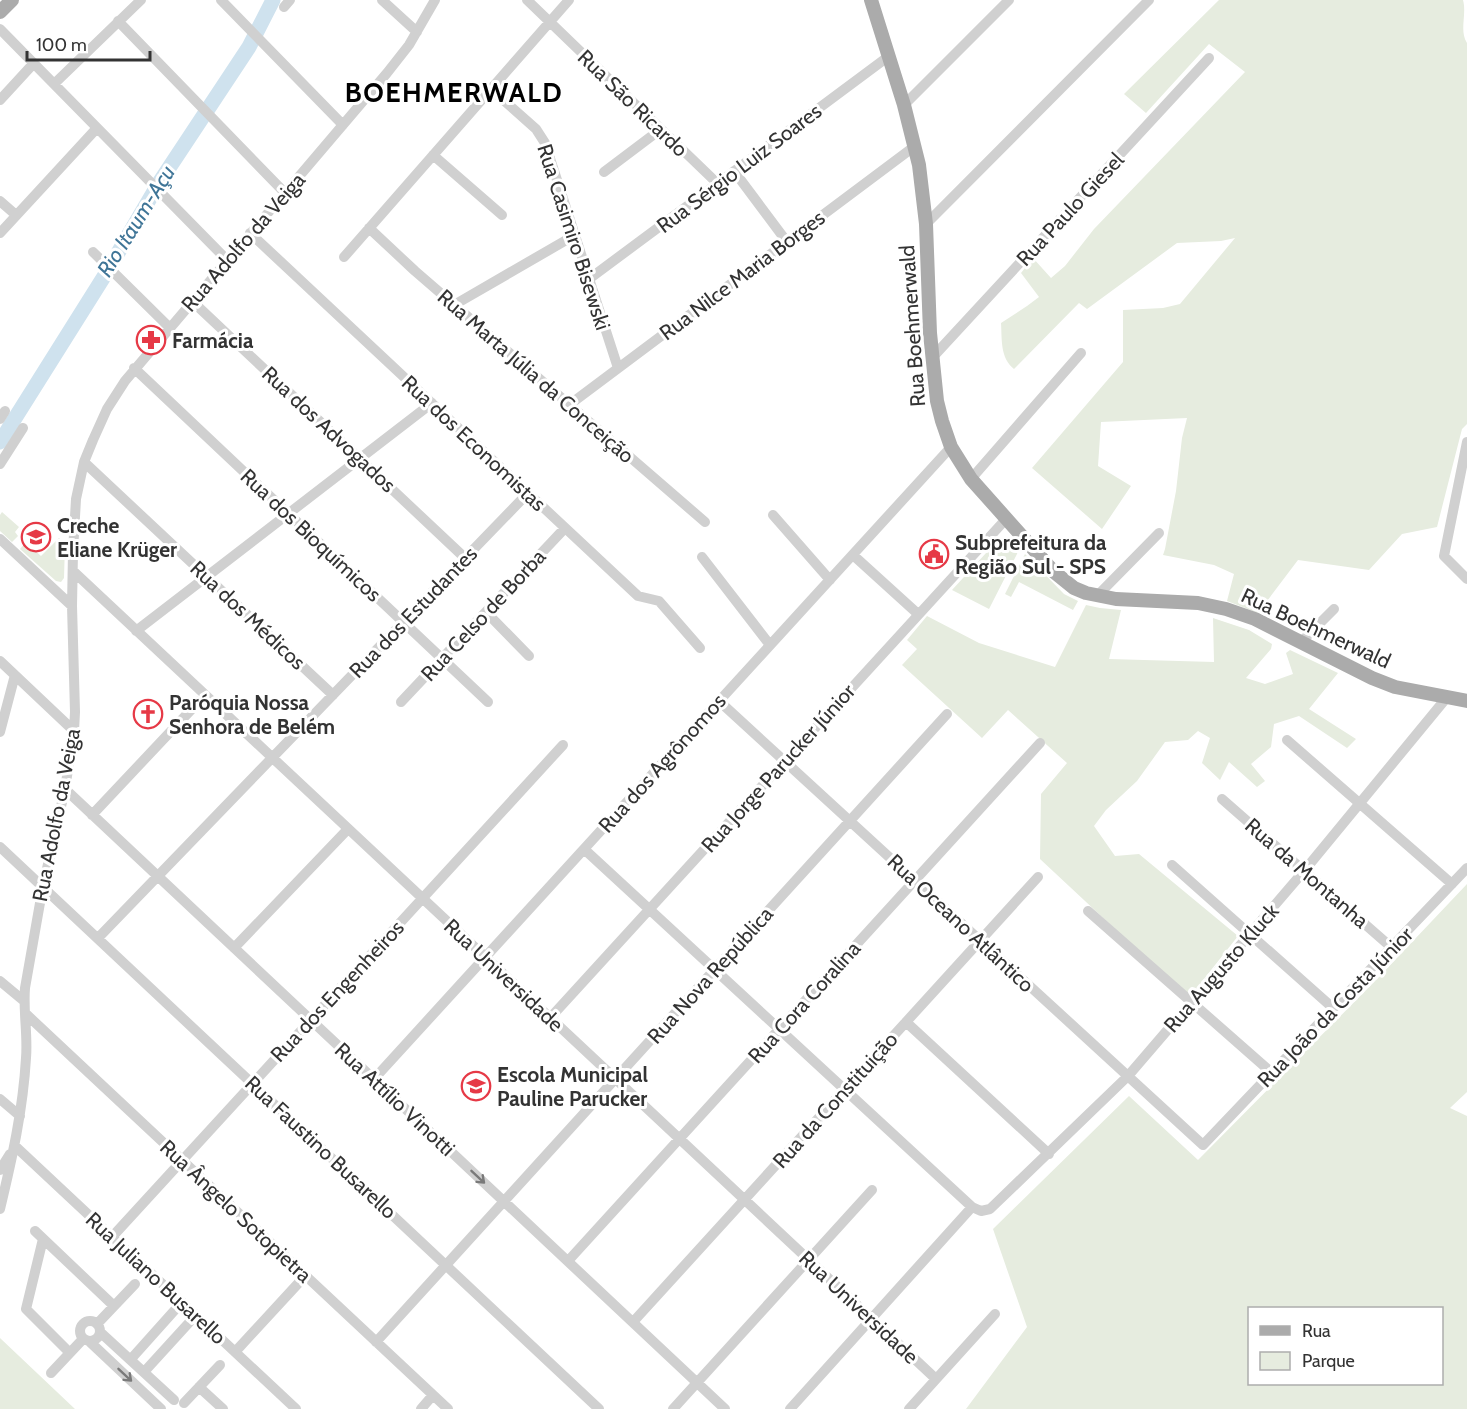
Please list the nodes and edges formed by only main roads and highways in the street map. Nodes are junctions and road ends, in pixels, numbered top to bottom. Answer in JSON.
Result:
{"nodes":[{"id":1,"x":12,"y":0,"type":"edge"},
{"id":2,"x":871,"y":0,"type":"edge"},
{"id":3,"x":0,"y":12,"type":"edge"},
{"id":4,"x":1467,"y":701,"type":"edge"}],
"edges":[{"from":1,"to":3,"type":"main road"},
{"from":2,"to":4,"type":"main road","name":"Rua Boehmerwald"}]}
